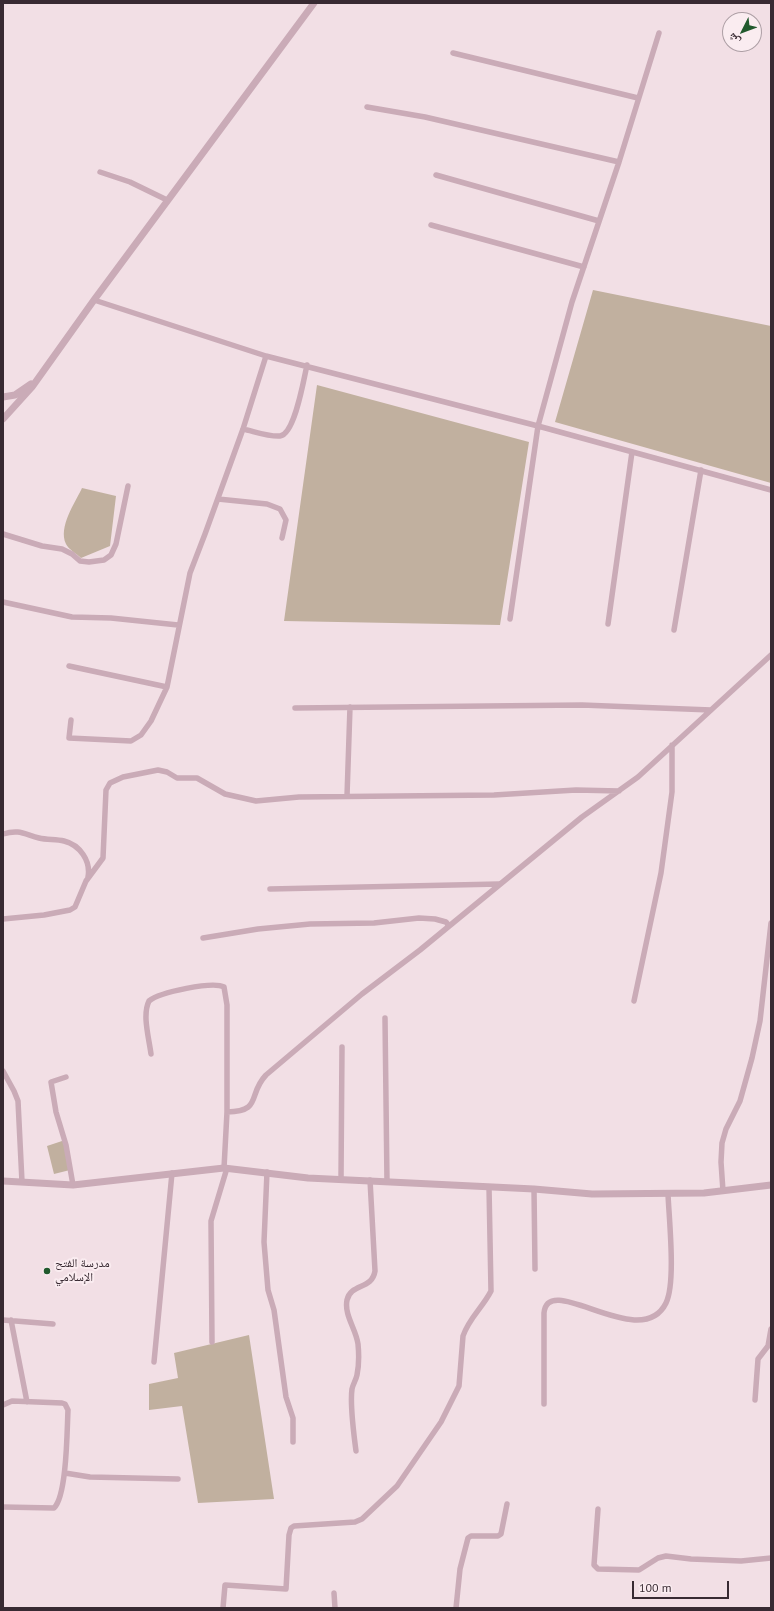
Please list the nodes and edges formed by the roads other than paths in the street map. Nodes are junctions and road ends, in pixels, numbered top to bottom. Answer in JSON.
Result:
{"nodes":[{"id":1,"x":314,"y":3,"type":"edge"},
{"id":2,"x":659,"y":33,"type":"dead end"},
{"id":3,"x":453,"y":53,"type":"dead end"},
{"id":4,"x":638,"y":98,"type":"junction"},
{"id":5,"x":367,"y":107,"type":"dead end"},
{"id":6,"x":619,"y":162,"type":"junction"},
{"id":7,"x":100,"y":172,"type":"dead end"},
{"id":8,"x":436,"y":176,"type":"dead end"},
{"id":9,"x":167,"y":200,"type":"junction"},
{"id":10,"x":599,"y":221,"type":"junction"},
{"id":11,"x":432,"y":225,"type":"dead end"},
{"id":12,"x":584,"y":267,"type":"junction"},
{"id":13,"x":94,"y":300,"type":"junction"},
{"id":14,"x":266,"y":356,"type":"junction"},
{"id":15,"x":307,"y":365,"type":"junction"},
{"id":16,"x":37,"y":379,"type":"junction"},
{"id":17,"x":3,"y":397,"type":"edge"},
{"id":18,"x":3,"y":418,"type":"edge"},
{"id":19,"x":538,"y":426,"type":"junction"},
{"id":20,"x":242,"y":429,"type":"junction"},
{"id":21,"x":632,"y":452,"type":"junction"},
{"id":22,"x":701,"y":470,"type":"junction"},
{"id":23,"x":128,"y":486,"type":"dead end"},
{"id":24,"x":771,"y":490,"type":"edge"},
{"id":25,"x":218,"y":499,"type":"junction"},
{"id":26,"x":3,"y":534,"type":"edge"},
{"id":27,"x":282,"y":538,"type":"dead end"},
{"id":28,"x":3,"y":602,"type":"edge"},
{"id":29,"x":510,"y":619,"type":"dead end"},
{"id":30,"x":608,"y":624,"type":"dead end"},
{"id":31,"x":178,"y":625,"type":"junction"},
{"id":32,"x":674,"y":630,"type":"dead end"},
{"id":33,"x":771,"y":655,"type":"edge"},
{"id":34,"x":69,"y":666,"type":"dead end"},
{"id":35,"x":166,"y":687,"type":"junction"},
{"id":36,"x":350,"y":707,"type":"junction"},
{"id":37,"x":295,"y":708,"type":"dead end"},
{"id":38,"x":711,"y":710,"type":"junction"},
{"id":39,"x":71,"y":720,"type":"dead end"},
{"id":40,"x":672,"y":745,"type":"junction"},
{"id":41,"x":619,"y":791,"type":"junction"},
{"id":42,"x":347,"y":796,"type":"junction"},
{"id":43,"x":3,"y":834,"type":"edge"},
{"id":44,"x":88,"y":877,"type":"junction"},
{"id":45,"x":499,"y":884,"type":"junction"},
{"id":46,"x":270,"y":889,"type":"dead end"},
{"id":47,"x":3,"y":919,"type":"edge"},
{"id":48,"x":771,"y":923,"type":"edge"},
{"id":49,"x":449,"y":926,"type":"junction"},
{"id":50,"x":203,"y":938,"type":"dead end"},
{"id":51,"x":634,"y":1001,"type":"dead end"},
{"id":52,"x":385,"y":1018,"type":"dead end"},
{"id":53,"x":342,"y":1047,"type":"dead end"},
{"id":54,"x":151,"y":1054,"type":"dead end"},
{"id":55,"x":3,"y":1071,"type":"edge"},
{"id":56,"x":66,"y":1077,"type":"dead end"},
{"id":57,"x":227,"y":1112,"type":"junction"},
{"id":58,"x":226,"y":1168,"type":"junction"},
{"id":59,"x":267,"y":1172,"type":"junction"},
{"id":60,"x":172,"y":1173,"type":"junction"},
{"id":61,"x":341,"y":1179,"type":"junction"},
{"id":62,"x":370,"y":1180,"type":"junction"},
{"id":63,"x":3,"y":1181,"type":"edge"},
{"id":64,"x":22,"y":1182,"type":"junction"},
{"id":65,"x":388,"y":1182,"type":"junction"},
{"id":66,"x":73,"y":1185,"type":"junction"},
{"id":67,"x":771,"y":1185,"type":"edge"},
{"id":68,"x":489,"y":1187,"type":"junction"},
{"id":69,"x":534,"y":1189,"type":"junction"},
{"id":70,"x":723,"y":1191,"type":"junction"},
{"id":71,"x":668,"y":1194,"type":"junction"},
{"id":72,"x":535,"y":1269,"type":"dead end"},
{"id":73,"x":3,"y":1320,"type":"edge"},
{"id":74,"x":11,"y":1320,"type":"junction"},
{"id":75,"x":53,"y":1324,"type":"dead end"},
{"id":76,"x":771,"y":1329,"type":"edge"},
{"id":77,"x":212,"y":1342,"type":"dead end"},
{"id":78,"x":154,"y":1362,"type":"dead end"},
{"id":79,"x":755,"y":1400,"type":"dead end"},
{"id":80,"x":27,"y":1402,"type":"junction"},
{"id":81,"x":544,"y":1404,"type":"dead end"},
{"id":82,"x":3,"y":1405,"type":"edge"},
{"id":83,"x":293,"y":1442,"type":"dead end"},
{"id":84,"x":356,"y":1451,"type":"dead end"},
{"id":85,"x":64,"y":1473,"type":"junction"},
{"id":86,"x":178,"y":1479,"type":"dead end"},
{"id":87,"x":507,"y":1504,"type":"dead end"},
{"id":88,"x":3,"y":1507,"type":"edge"},
{"id":89,"x":598,"y":1509,"type":"dead end"},
{"id":90,"x":771,"y":1558,"type":"edge"},
{"id":91,"x":334,"y":1594,"type":"dead end"},
{"id":92,"x":223,"y":1608,"type":"edge"},
{"id":93,"x":335,"y":1608,"type":"edge"},
{"id":94,"x":456,"y":1608,"type":"edge"}],
"edges":[{"from":1,"to":9,"type":"street"},
{"from":2,"to":4,"type":"street"},
{"from":3,"to":4,"type":"street"},
{"from":4,"to":6,"type":"street"},
{"from":5,"to":6,"type":"street"},
{"from":6,"to":10,"type":"street"},
{"from":7,"to":9,"type":"street"},
{"from":8,"to":10,"type":"street"},
{"from":9,"to":13,"type":"street"},
{"from":10,"to":12,"type":"street"},
{"from":11,"to":12,"type":"street"},
{"from":12,"to":19,"type":"street"},
{"from":13,"to":14,"type":"street"},
{"from":13,"to":16,"type":"street"},
{"from":14,"to":15,"type":"street"},
{"from":14,"to":20,"type":"street"},
{"from":15,"to":19,"type":"street"},
{"from":15,"to":20,"type":"street"},
{"from":16,"to":17,"type":"street"},
{"from":16,"to":18,"type":"street"},
{"from":19,"to":21,"type":"street"},
{"from":19,"to":29,"type":"street"},
{"from":20,"to":25,"type":"street"},
{"from":21,"to":22,"type":"street"},
{"from":21,"to":30,"type":"street"},
{"from":22,"to":24,"type":"street"},
{"from":22,"to":32,"type":"street"},
{"from":23,"to":26,"type":"street"},
{"from":25,"to":27,"type":"street"},
{"from":25,"to":31,"type":"street"},
{"from":28,"to":31,"type":"street"},
{"from":31,"to":35,"type":"street"},
{"from":33,"to":38,"type":"street"},
{"from":34,"to":35,"type":"street"},
{"from":35,"to":39,"type":"street"},
{"from":36,"to":37,"type":"street"},
{"from":36,"to":38,"type":"street"},
{"from":36,"to":42,"type":"street"},
{"from":38,"to":40,"type":"street"},
{"from":40,"to":41,"type":"street"},
{"from":40,"to":51,"type":"street"},
{"from":41,"to":42,"type":"street"},
{"from":41,"to":45,"type":"street"},
{"from":42,"to":44,"type":"street"},
{"from":43,"to":44,"type":"street"},
{"from":44,"to":47,"type":"street"},
{"from":45,"to":46,"type":"street"},
{"from":45,"to":49,"type":"street"},
{"from":48,"to":70,"type":"street"},
{"from":49,"to":50,"type":"street"},
{"from":49,"to":57,"type":"street"},
{"from":52,"to":65,"type":"street"},
{"from":53,"to":61,"type":"street"},
{"from":54,"to":57,"type":"street"},
{"from":55,"to":64,"type":"street"},
{"from":56,"to":66,"type":"street"},
{"from":57,"to":58,"type":"street"},
{"from":58,"to":59,"type":"street"},
{"from":58,"to":60,"type":"street"},
{"from":58,"to":77,"type":"street"},
{"from":59,"to":61,"type":"street"},
{"from":59,"to":83,"type":"street"},
{"from":60,"to":66,"type":"street"},
{"from":60,"to":78,"type":"street"},
{"from":61,"to":62,"type":"street"},
{"from":62,"to":65,"type":"street"},
{"from":62,"to":84,"type":"street"},
{"from":63,"to":64,"type":"street"},
{"from":64,"to":66,"type":"street"},
{"from":65,"to":68,"type":"street"},
{"from":67,"to":70,"type":"street"},
{"from":68,"to":69,"type":"street"},
{"from":68,"to":92,"type":"street"},
{"from":69,"to":71,"type":"street"},
{"from":69,"to":72,"type":"street"},
{"from":70,"to":71,"type":"street"},
{"from":71,"to":81,"type":"street"},
{"from":73,"to":74,"type":"street"},
{"from":74,"to":75,"type":"street"},
{"from":74,"to":80,"type":"street"},
{"from":76,"to":79,"type":"street"},
{"from":80,"to":82,"type":"street"},
{"from":80,"to":85,"type":"street"},
{"from":85,"to":86,"type":"street"},
{"from":85,"to":88,"type":"street"},
{"from":87,"to":94,"type":"street"},
{"from":89,"to":90,"type":"street"},
{"from":91,"to":93,"type":"street"}]}
